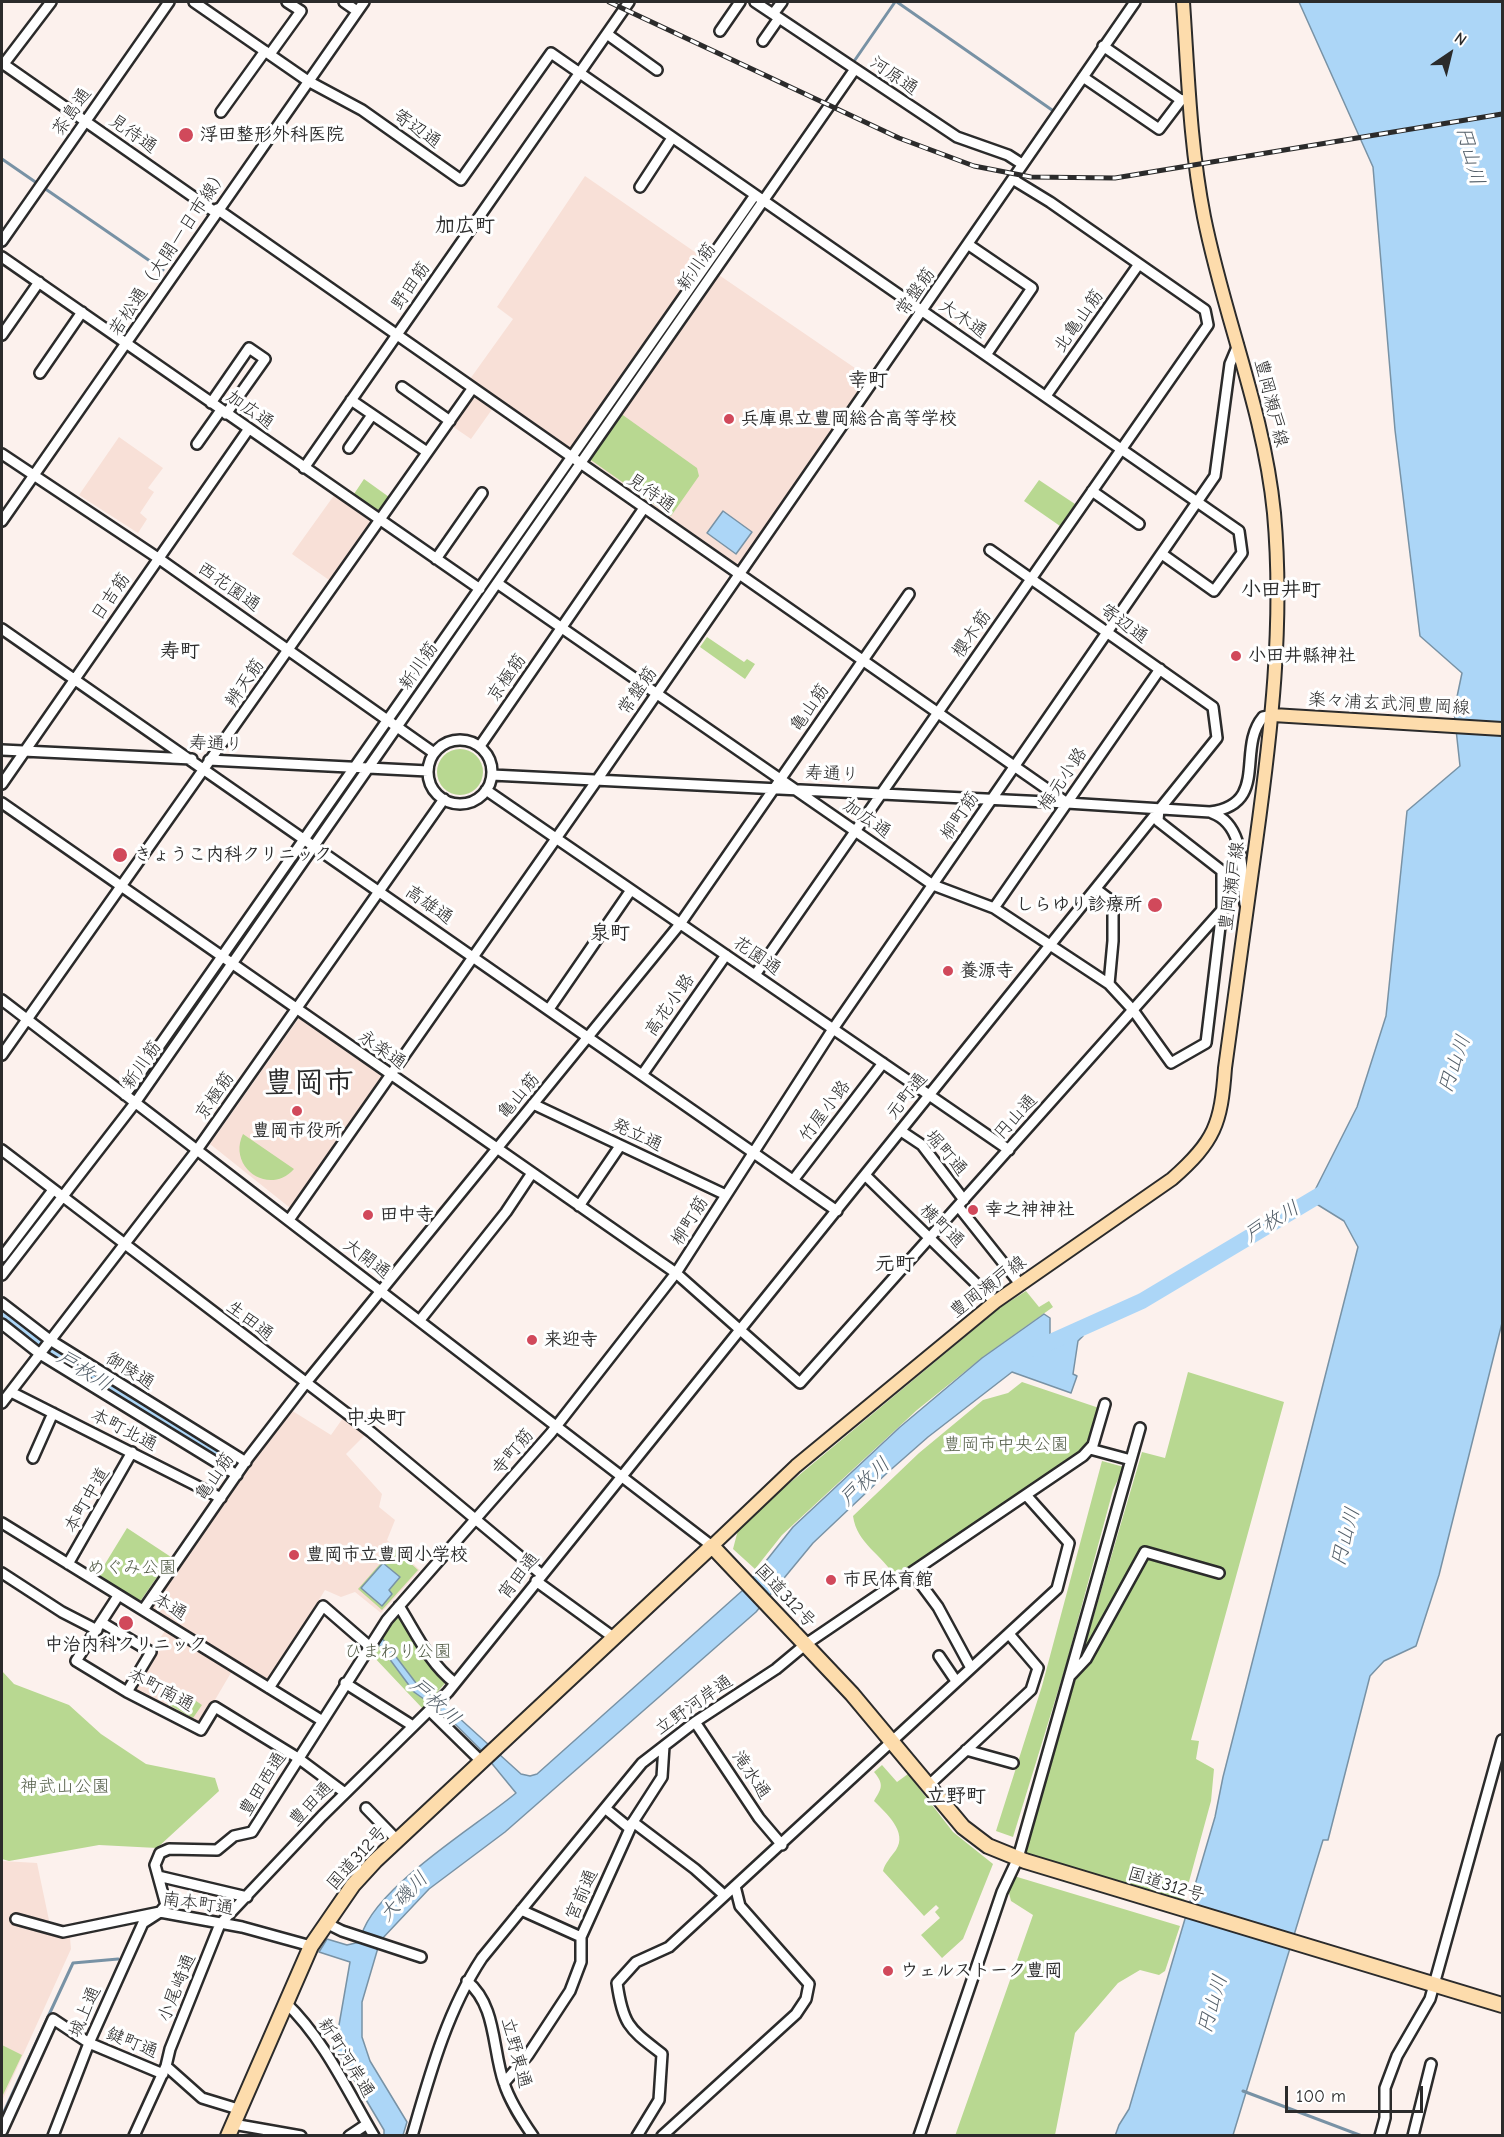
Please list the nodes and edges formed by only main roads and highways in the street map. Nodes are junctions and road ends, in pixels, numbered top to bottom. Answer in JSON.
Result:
{"nodes":[{"id":1,"x":1184,"y":2,"type":"edge"},
{"id":2,"x":1278,"y":716,"type":"junction"},
{"id":3,"x":1503,"y":729,"type":"edge"},
{"id":4,"x":712,"y":1546,"type":"junction"},
{"id":5,"x":1503,"y":2005,"type":"edge"},
{"id":6,"x":230,"y":2130,"type":"edge"}],
"edges":[{"from":1,"to":2,"type":"main road","name":"豊岡瀬戸線"},
{"from":2,"to":3,"type":"main road","name":"楽々浦玄武洞豊岡線"},
{"from":2,"to":4,"type":"main road","name":"豊岡瀬戸線"},
{"from":4,"to":5,"type":"highway","name":"国道312号"},
{"from":4,"to":6,"type":"highway","name":"国道312号"}]}
